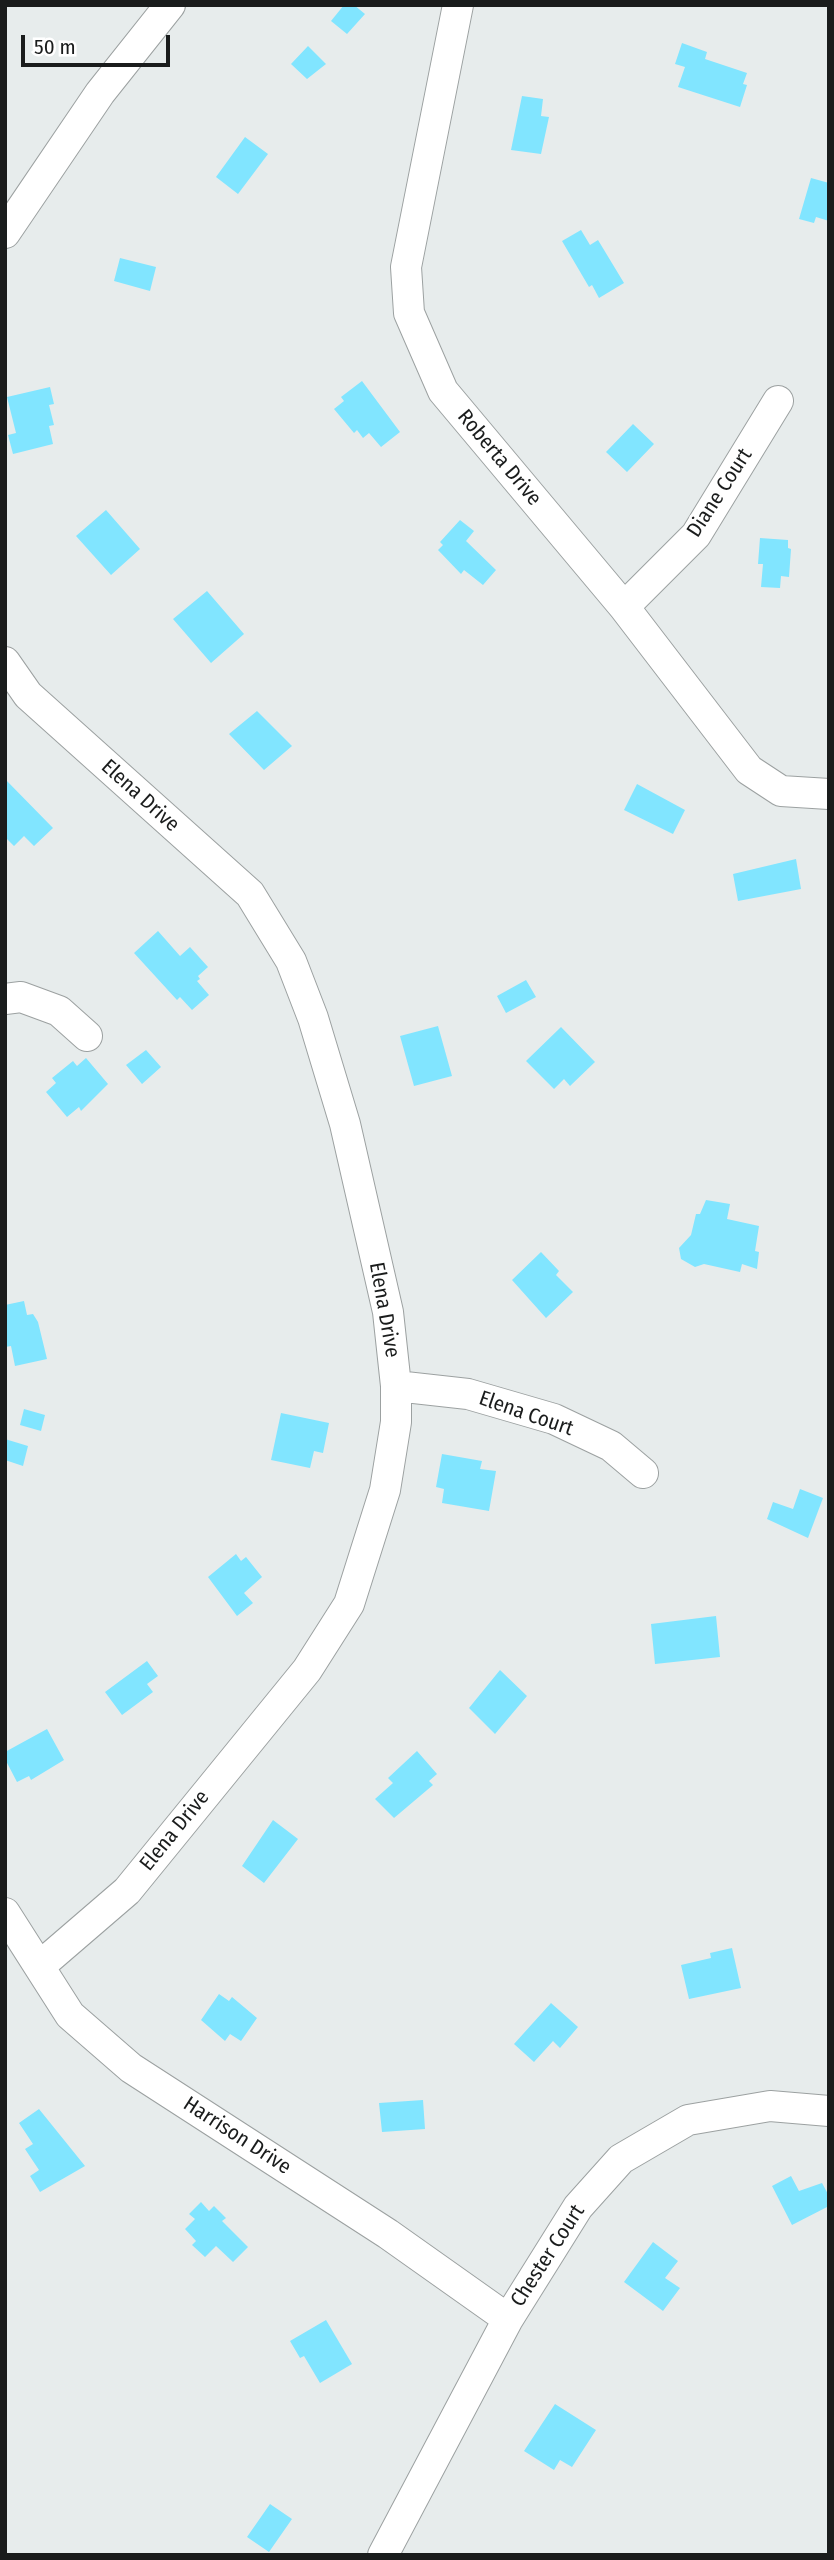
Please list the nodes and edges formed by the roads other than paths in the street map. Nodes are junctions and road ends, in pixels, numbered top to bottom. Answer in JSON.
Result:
{"nodes":[{"id":1,"x":170,"y":5,"type":"edge"},
{"id":2,"x":458,"y":5,"type":"edge"},
{"id":3,"x":5,"y":233,"type":"edge"},
{"id":4,"x":778,"y":401,"type":"dead end"},
{"id":5,"x":624,"y":607,"type":"junction"},
{"id":6,"x":5,"y":662,"type":"edge"},
{"id":7,"x":829,"y":794,"type":"edge"},
{"id":8,"x":5,"y":999,"type":"edge"},
{"id":9,"x":87,"y":1036,"type":"dead end"},
{"id":10,"x":397,"y":1386,"type":"junction"},
{"id":11,"x":643,"y":1473,"type":"dead end"},
{"id":12,"x":5,"y":1913,"type":"edge"},
{"id":13,"x":41,"y":1965,"type":"junction"},
{"id":14,"x":829,"y":2110,"type":"edge"},
{"id":15,"x":508,"y":2319,"type":"junction"},
{"id":16,"x":383,"y":2555,"type":"edge"}],
"edges":[{"from":1,"to":3,"type":"street"},
{"from":2,"to":5,"type":"street","name":"Roberta Drive"},
{"from":4,"to":5,"type":"street","name":"Diane Court"},
{"from":5,"to":7,"type":"street","name":"Roberta Drive"},
{"from":6,"to":10,"type":"street","name":"Elena Drive"},
{"from":8,"to":9,"type":"street"},
{"from":10,"to":11,"type":"street","name":"Elena Court"},
{"from":10,"to":13,"type":"street","name":"Elena Drive"},
{"from":12,"to":13,"type":"street","name":"Harrison Drive"},
{"from":13,"to":15,"type":"street","name":"Harrison Drive"},
{"from":14,"to":15,"type":"street","name":"Chester Court"},
{"from":15,"to":16,"type":"street","name":"Chester Court"}]}
